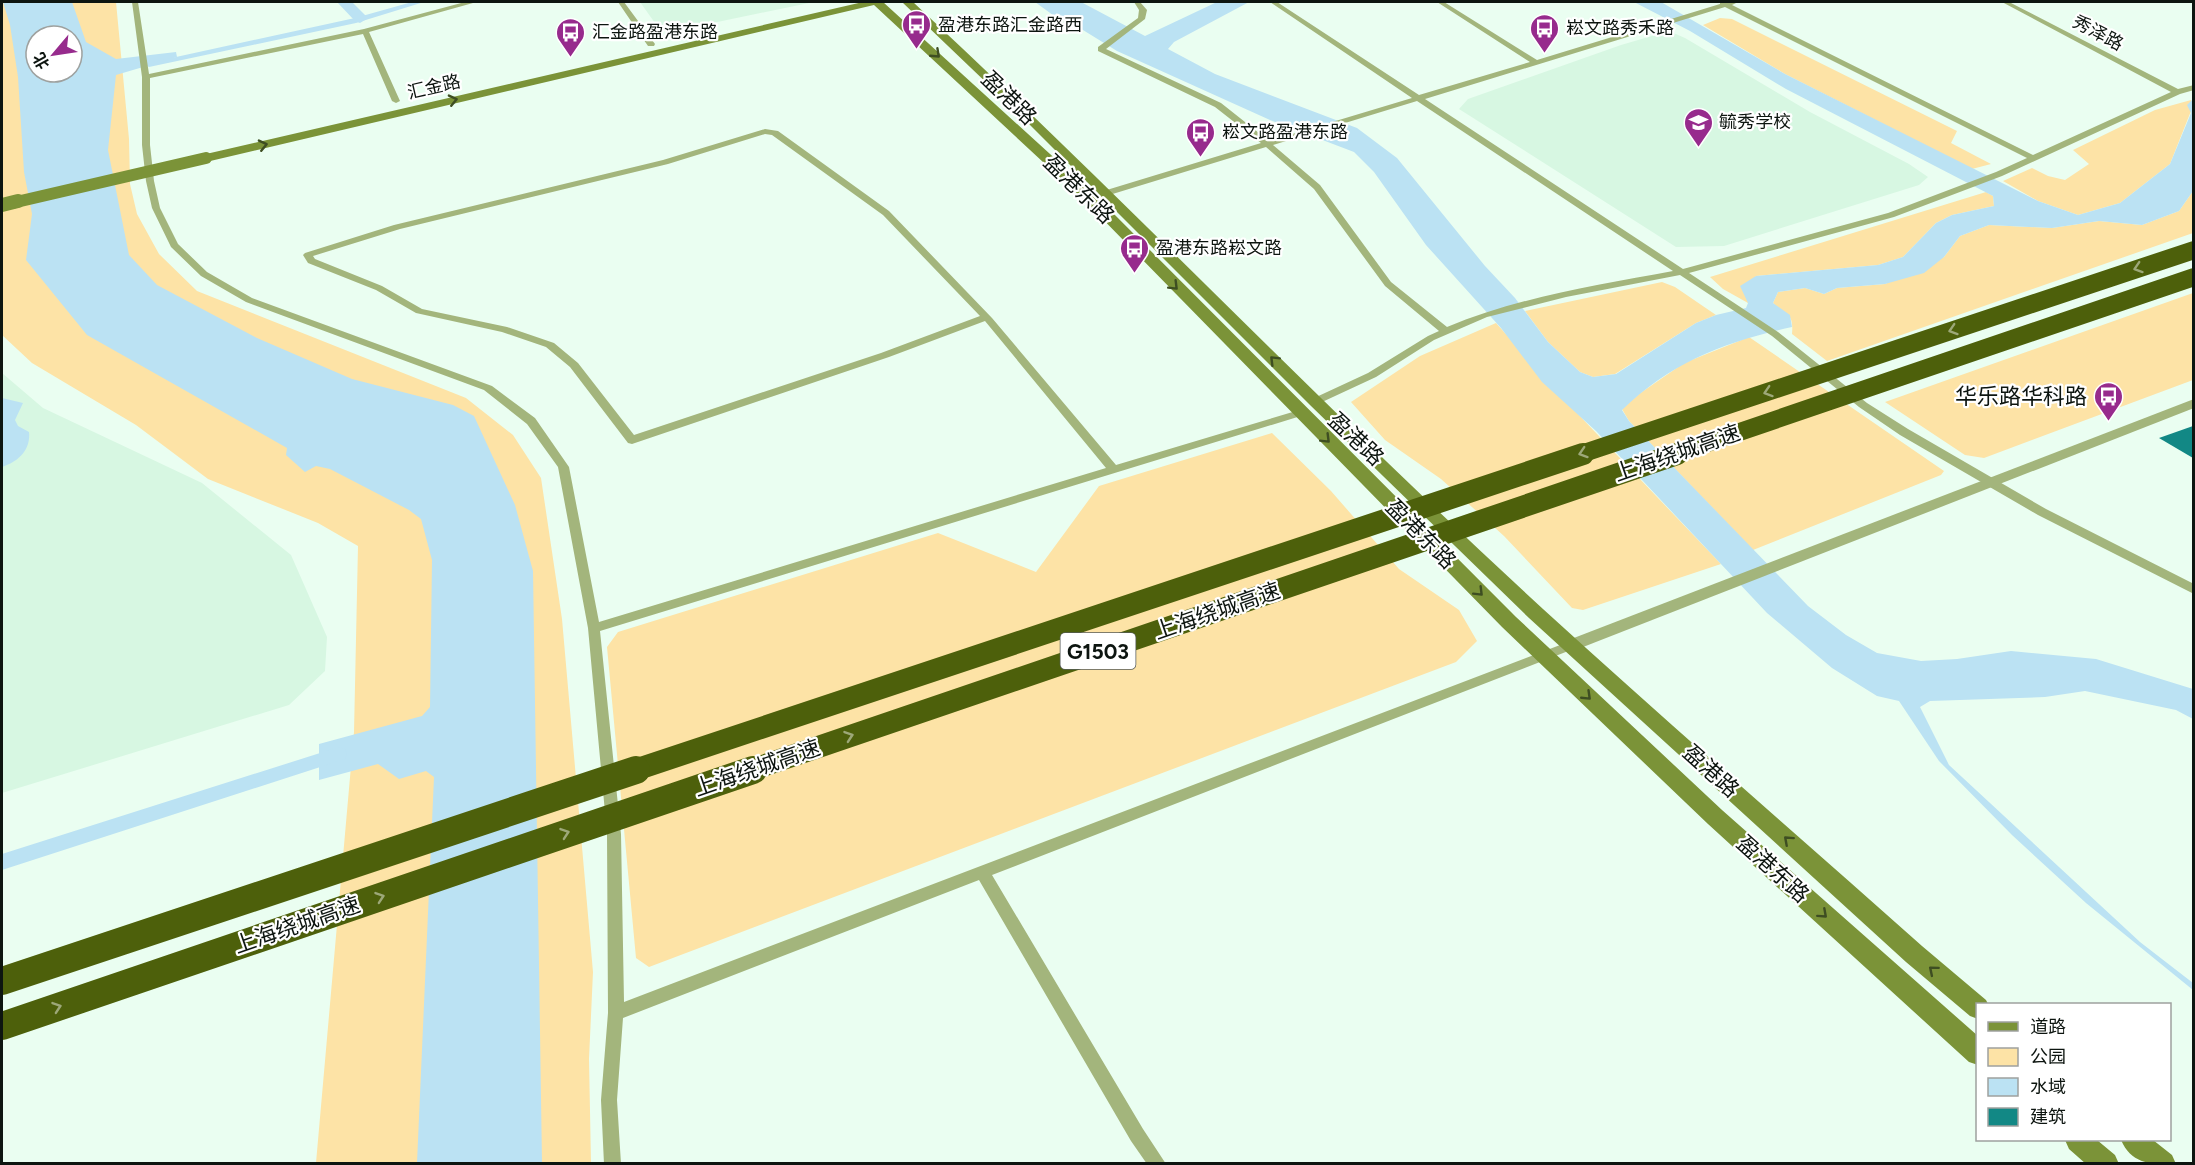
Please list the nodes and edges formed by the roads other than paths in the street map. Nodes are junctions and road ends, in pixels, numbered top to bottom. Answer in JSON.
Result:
{"nodes":[{"id":1,"x":135,"y":2,"type":"edge"},
{"id":2,"x":471,"y":2,"type":"edge"},
{"id":3,"x":621,"y":2,"type":"edge"},
{"id":4,"x":836,"y":2,"type":"edge"},
{"id":5,"x":876,"y":2,"type":"edge"},
{"id":6,"x":907,"y":2,"type":"edge"},
{"id":7,"x":1137,"y":2,"type":"edge"},
{"id":8,"x":1273,"y":2,"type":"edge"},
{"id":9,"x":1440,"y":2,"type":"edge"},
{"id":10,"x":1735,"y":2,"type":"edge"},
{"id":11,"x":2005,"y":2,"type":"edge"},
{"id":12,"x":1721,"y":3,"type":"edge"},
{"id":13,"x":365,"y":31,"type":"junction"},
{"id":14,"x":651,"y":44,"type":"junction"},
{"id":15,"x":1536,"y":62,"type":"junction"},
{"id":16,"x":144,"y":73,"type":"junction"},
{"id":17,"x":2193,"y":87,"type":"edge"},
{"id":18,"x":2177,"y":92,"type":"junction"},
{"id":19,"x":1417,"y":98,"type":"junction"},
{"id":20,"x":396,"y":101,"type":"junction"},
{"id":21,"x":1267,"y":144,"type":"junction"},
{"id":22,"x":206,"y":153,"type":"junction"},
{"id":23,"x":2031,"y":157,"type":"junction"},
{"id":24,"x":1106,"y":192,"type":"junction"},
{"id":25,"x":2,"y":195,"type":"edge"},
{"id":26,"x":1090,"y":198,"type":"junction"},
{"id":27,"x":2,"y":205,"type":"edge"},
{"id":28,"x":2193,"y":250,"type":"edge"},
{"id":29,"x":1682,"y":272,"type":"junction"},
{"id":30,"x":2193,"y":277,"type":"edge"},
{"id":31,"x":984,"y":318,"type":"junction"},
{"id":32,"x":1445,"y":332,"type":"junction"},
{"id":33,"x":1316,"y":401,"type":"junction"},
{"id":34,"x":2193,"y":403,"type":"edge"},
{"id":35,"x":1300,"y":412,"type":"junction"},
{"id":36,"x":1113,"y":469,"type":"junction"},
{"id":37,"x":1991,"y":481,"type":"junction"},
{"id":38,"x":2193,"y":590,"type":"edge"},
{"id":39,"x":594,"y":628,"type":"junction"},
{"id":40,"x":1572,"y":645,"type":"junction"},
{"id":41,"x":1545,"y":655,"type":"junction"},
{"id":42,"x":982,"y":872,"type":"junction"},
{"id":43,"x":2,"y":981,"type":"edge"},
{"id":44,"x":1976,"y":1007,"type":"edge"},
{"id":45,"x":616,"y":1013,"type":"junction"},
{"id":46,"x":2,"y":1026,"type":"edge"},
{"id":47,"x":1976,"y":1052,"type":"edge"},
{"id":48,"x":2079,"y":1141,"type":"edge"},
{"id":49,"x":2135,"y":1141,"type":"edge"},
{"id":50,"x":613,"y":1164,"type":"edge"},
{"id":51,"x":1158,"y":1164,"type":"edge"},
{"id":52,"x":2106,"y":1164,"type":"edge"},
{"id":53,"x":2163,"y":1164,"type":"edge"}],
"edges":[{"from":1,"to":16,"type":"street"},
{"from":2,"to":13,"type":"street"},
{"from":3,"to":14,"type":"street"},
{"from":4,"to":14,"type":"main road","name":"汇金路"},
{"from":22,"to":5,"type":"main road","name":"汇金路","one_way":true},
{"from":5,"to":26,"type":"main road","name":"盈港东路","one_way":true},
{"from":6,"to":24,"type":"main road","name":"盈港路"},
{"from":7,"to":21,"type":"street"},
{"from":8,"to":19,"type":"street"},
{"from":9,"to":15,"type":"street"},
{"from":10,"to":12,"type":"street"},
{"from":11,"to":18,"type":"street","name":"秀泽路"},
{"from":12,"to":15,"type":"street"},
{"from":12,"to":23,"type":"street"},
{"from":13,"to":16,"type":"street"},
{"from":13,"to":20,"type":"street"},
{"from":14,"to":20,"type":"main road","name":"汇金路"},
{"from":15,"to":19,"type":"street"},
{"from":16,"to":39,"type":"street"},
{"from":17,"to":18,"type":"street"},
{"from":18,"to":23,"type":"street"},
{"from":19,"to":21,"type":"street"},
{"from":19,"to":29,"type":"street"},
{"from":20,"to":22,"type":"main road","name":"汇金路"},
{"from":21,"to":24,"type":"street"},
{"from":21,"to":32,"type":"street"},
{"from":22,"to":25,"type":"main road","name":"汇金路"},
{"from":22,"to":27,"type":"main road","name":"汇金路","bridge":true},
{"from":23,"to":29,"type":"street"},
{"from":24,"to":26,"type":"street"},
{"from":33,"to":24,"type":"main road","name":"盈港路","one_way":true},
{"from":26,"to":35,"type":"main road","name":"盈港东路","one_way":true},
{"from":28,"to":43,"type":"highway","name":"上海绕城高速","number":"G1503","one_way":true,"bridge":true},
{"from":29,"to":32,"type":"street"},
{"from":29,"to":37,"type":"street"},
{"from":46,"to":30,"type":"highway","name":"上海绕城高速","number":"G1503","one_way":true,"bridge":true},
{"from":31,"to":31,"type":"street"},
{"from":31,"to":36,"type":"street"},
{"from":32,"to":33,"type":"street"},
{"from":33,"to":40,"type":"main road","name":"盈港路"},
{"from":34,"to":37,"type":"street"},
{"from":35,"to":36,"type":"street"},
{"from":35,"to":41,"type":"main road","name":"盈港东路","one_way":true},
{"from":36,"to":39,"type":"street"},
{"from":37,"to":38,"type":"street"},
{"from":37,"to":40,"type":"street"},
{"from":39,"to":45,"type":"street"},
{"from":40,"to":41,"type":"street"},
{"from":44,"to":40,"type":"main road","name":"盈港路","one_way":true},
{"from":41,"to":42,"type":"street"},
{"from":41,"to":47,"type":"main road","name":"盈港东路","one_way":true},
{"from":42,"to":45,"type":"street"},
{"from":42,"to":51,"type":"street"},
{"from":45,"to":50,"type":"street"},
{"from":48,"to":52,"type":"main road"},
{"from":49,"to":53,"type":"main road"}]}
